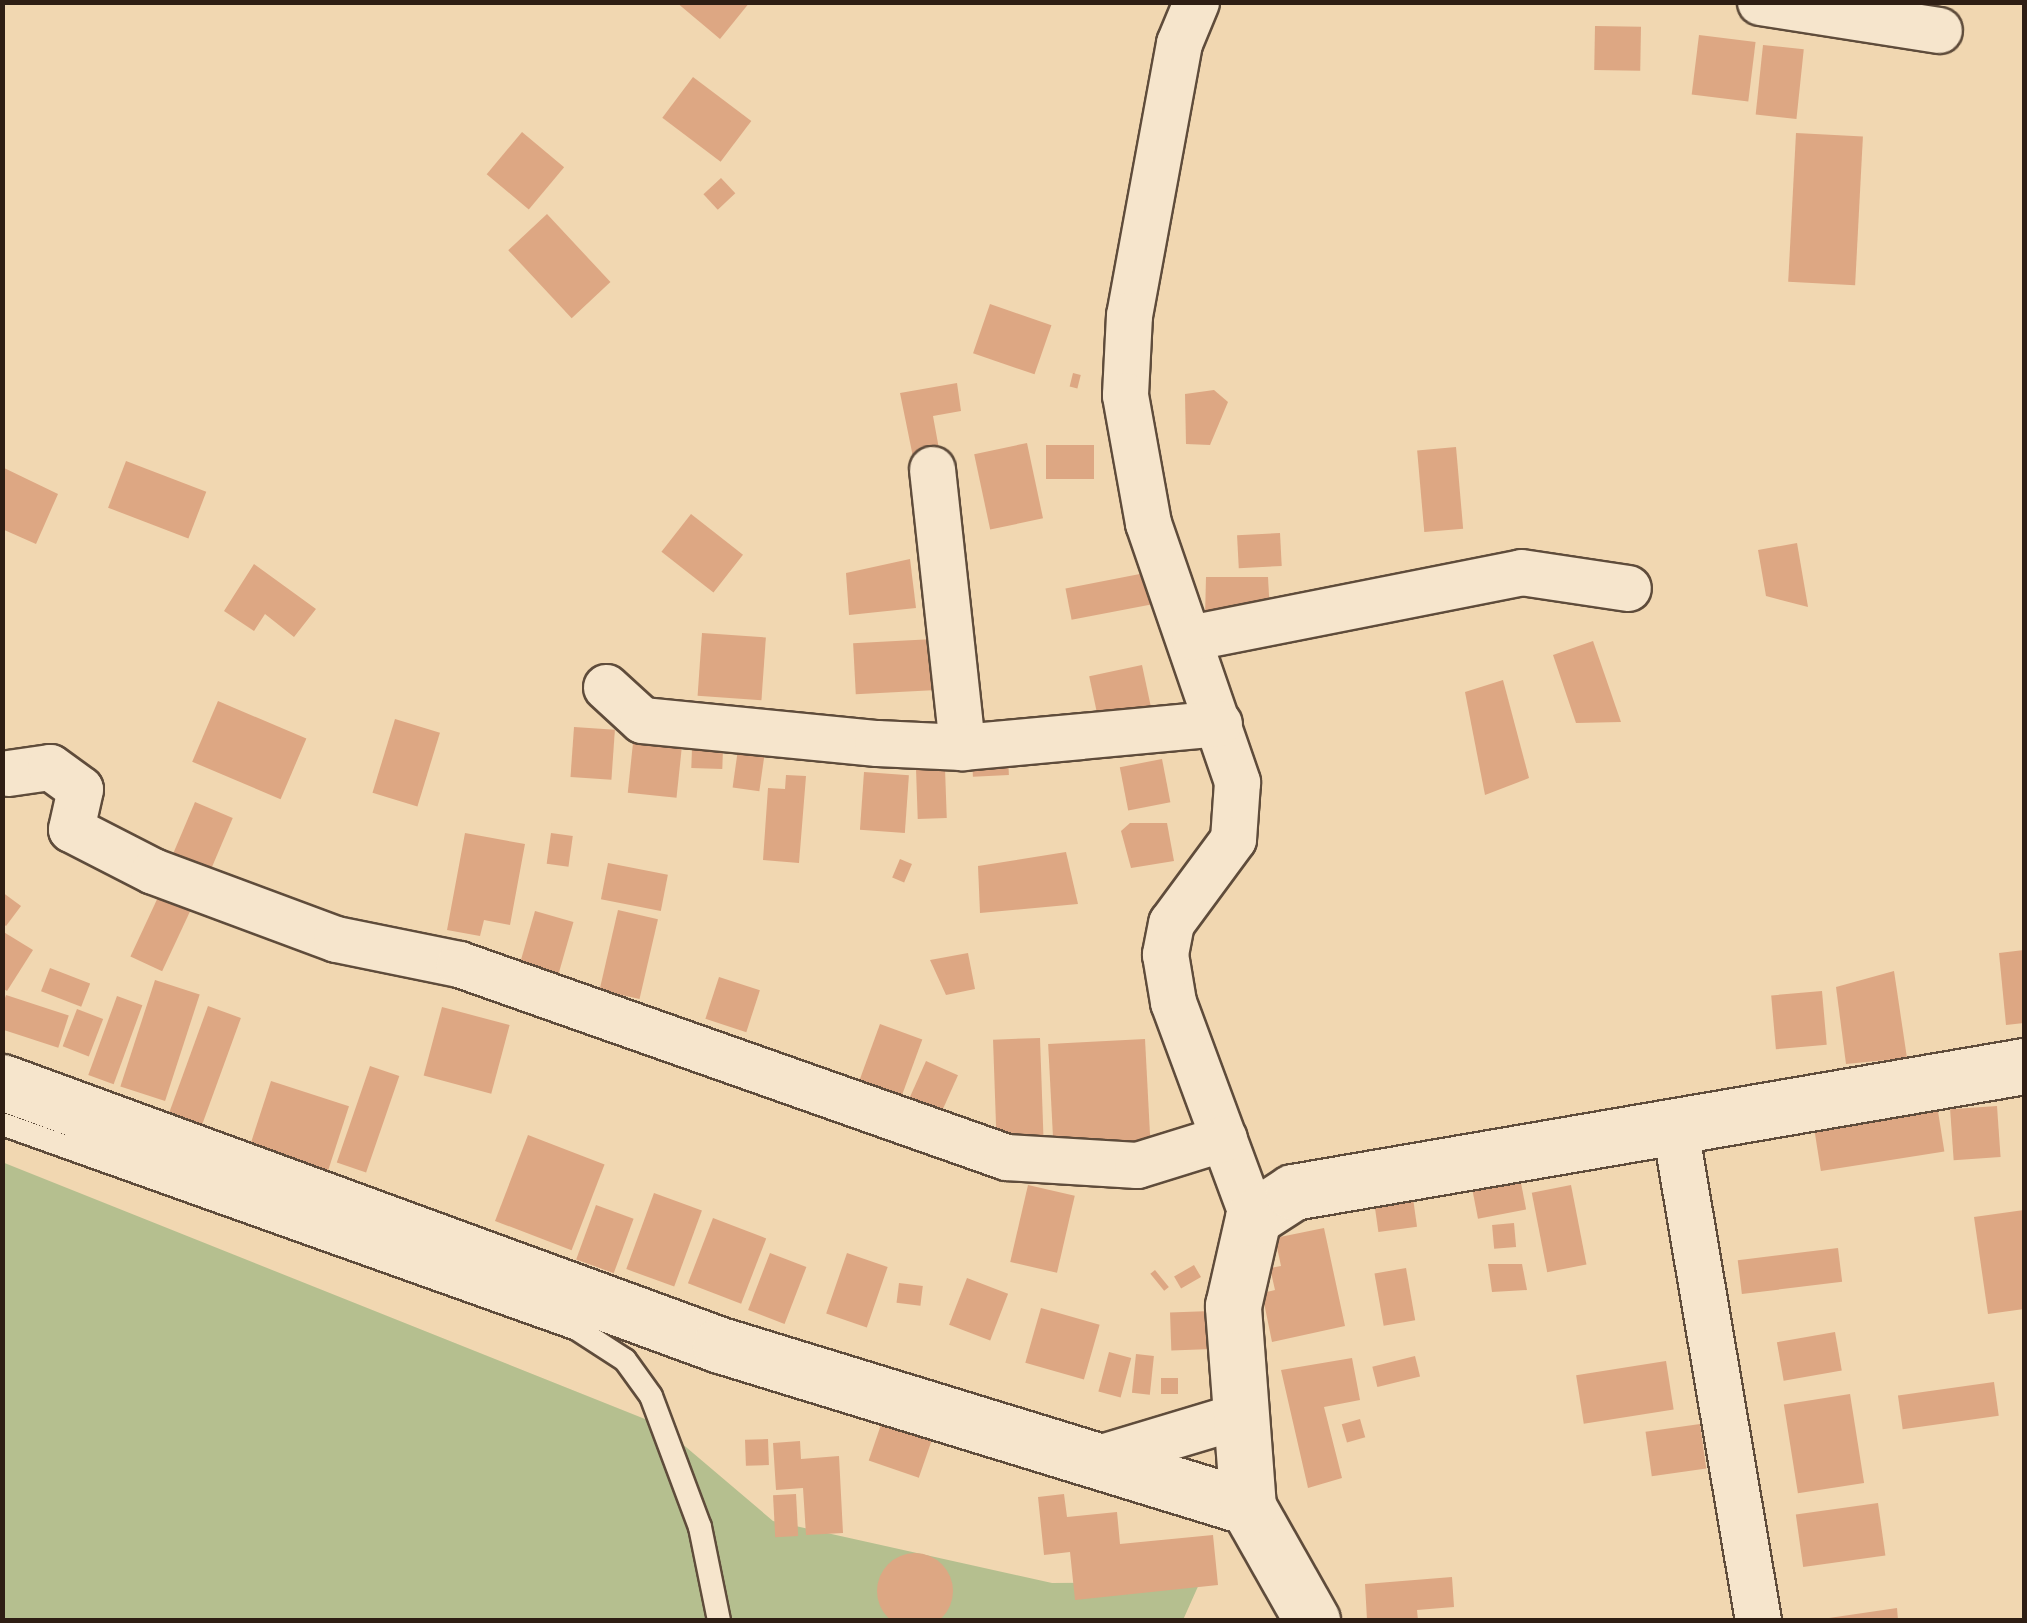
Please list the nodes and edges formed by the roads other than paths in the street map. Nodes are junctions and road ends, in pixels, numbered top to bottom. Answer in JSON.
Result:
{"nodes":[{"id":1,"x":1760,"y":2,"type":"edge"},
{"id":2,"x":1198,"y":3,"type":"edge"},
{"id":3,"x":1939,"y":30,"type":"dead end"},
{"id":4,"x":932,"y":468,"type":"dead end"},
{"id":5,"x":1628,"y":588,"type":"dead end"},
{"id":6,"x":1194,"y":637,"type":"junction"},
{"id":7,"x":606,"y":687,"type":"dead end"},
{"id":8,"x":1219,"y":724,"type":"junction"},
{"id":9,"x":962,"y":747,"type":"junction"},
{"id":10,"x":8,"y":773,"type":"dead end"},
{"id":11,"x":2023,"y":1075,"type":"edge"},
{"id":12,"x":2,"y":1082,"type":"edge"},
{"id":13,"x":1674,"y":1122,"type":"junction"},
{"id":14,"x":2,"y":1124,"type":"edge"},
{"id":15,"x":1224,"y":1138,"type":"junction"},
{"id":16,"x":1253,"y":1218,"type":"junction"},
{"id":17,"x":1238,"y":1416,"type":"junction"},
{"id":18,"x":1088,"y":1461,"type":"junction"},
{"id":19,"x":1248,"y":1508,"type":"junction"},
{"id":20,"x":718,"y":1620,"type":"edge"},
{"id":21,"x":1312,"y":1620,"type":"edge"},
{"id":22,"x":1758,"y":1620,"type":"edge"}],
"edges":[{"from":1,"to":3,"type":"street"},
{"from":2,"to":6,"type":"street"},
{"from":4,"to":9,"type":"street"},
{"from":5,"to":6,"type":"street"},
{"from":6,"to":8,"type":"street"},
{"from":7,"to":9,"type":"street"},
{"from":8,"to":9,"type":"street"},
{"from":8,"to":15,"type":"street"},
{"from":10,"to":15,"type":"street"},
{"from":11,"to":13,"type":"street"},
{"from":12,"to":18,"type":"street"},
{"from":13,"to":16,"type":"street"},
{"from":13,"to":22,"type":"street"},
{"from":14,"to":20,"type":"lane"},
{"from":15,"to":16,"type":"street"},
{"from":16,"to":17,"type":"street"},
{"from":17,"to":18,"type":"street"},
{"from":17,"to":19,"type":"street"},
{"from":18,"to":19,"type":"street"},
{"from":19,"to":21,"type":"street"}]}
